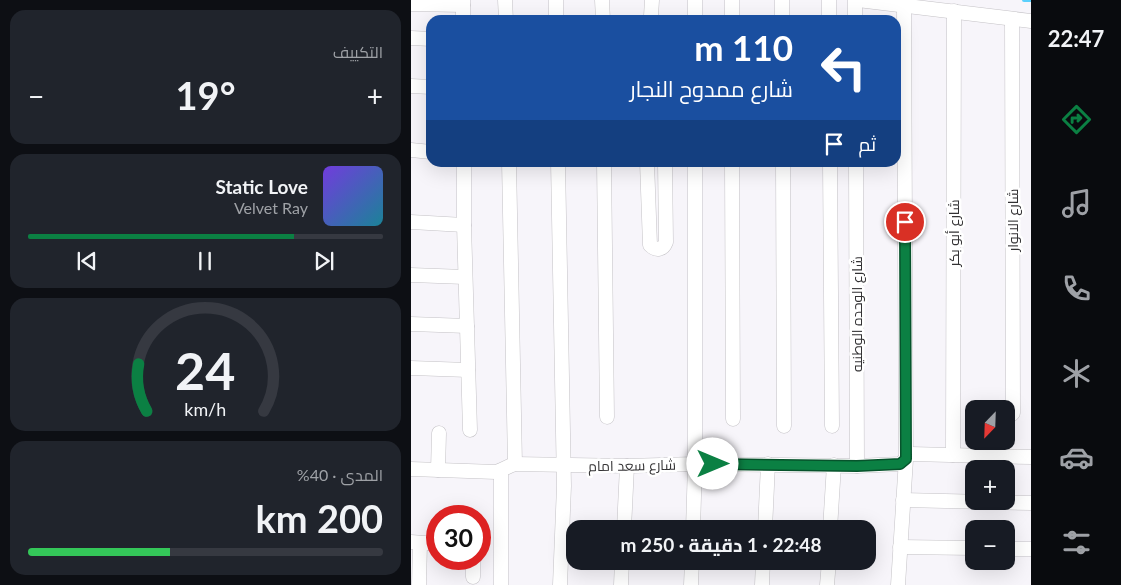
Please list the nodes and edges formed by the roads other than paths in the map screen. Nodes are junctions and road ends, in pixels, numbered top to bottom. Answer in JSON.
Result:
{"nodes":[{"id":1,"x":505,"y":0,"type":"edge"},
{"id":2,"x":556,"y":0,"type":"edge"},
{"id":3,"x":603,"y":0,"type":"edge"},
{"id":4,"x":652,"y":0,"type":"edge"},
{"id":5,"x":695,"y":0,"type":"edge"},
{"id":6,"x":732,"y":0,"type":"edge"},
{"id":7,"x":782,"y":0,"type":"edge"},
{"id":8,"x":829,"y":0,"type":"edge"},
{"id":9,"x":856,"y":0,"type":"edge"},
{"id":10,"x":463,"y":2,"type":"edge"},
{"id":11,"x":411,"y":4,"type":"edge"},
{"id":12,"x":904,"y":5,"type":"junction"},
{"id":13,"x":954,"y":11,"type":"junction"},
{"id":14,"x":463,"y":15,"type":"edge"},
{"id":15,"x":506,"y":15,"type":"edge"},
{"id":16,"x":556,"y":15,"type":"edge"},
{"id":17,"x":603,"y":15,"type":"edge"},
{"id":18,"x":652,"y":15,"type":"edge"},
{"id":19,"x":695,"y":15,"type":"edge"},
{"id":20,"x":732,"y":15,"type":"edge"},
{"id":21,"x":782,"y":15,"type":"edge"},
{"id":22,"x":829,"y":15,"type":"edge"},
{"id":23,"x":855,"y":15,"type":"edge"},
{"id":24,"x":1012,"y":19,"type":"junction"},
{"id":25,"x":1031,"y":21,"type":"edge"},
{"id":26,"x":411,"y":38,"type":"edge"},
{"id":27,"x":426,"y":39,"type":"edge"},
{"id":28,"x":411,"y":86,"type":"edge"},
{"id":29,"x":426,"y":87,"type":"edge"},
{"id":30,"x":411,"y":150,"type":"edge"},
{"id":31,"x":426,"y":152,"type":"edge"},
{"id":32,"x":464,"y":167,"type":"edge"},
{"id":33,"x":509,"y":167,"type":"edge"},
{"id":34,"x":558,"y":167,"type":"edge"},
{"id":35,"x":604,"y":167,"type":"edge"},
{"id":36,"x":647,"y":167,"type":"edge"},
{"id":37,"x":665,"y":167,"type":"edge"},
{"id":38,"x":695,"y":167,"type":"edge"},
{"id":39,"x":732,"y":167,"type":"edge"},
{"id":40,"x":783,"y":167,"type":"edge"},
{"id":41,"x":830,"y":167,"type":"edge"},
{"id":42,"x":855,"y":167,"type":"edge"},
{"id":43,"x":411,"y":222,"type":"edge"},
{"id":44,"x":464,"y":224,"type":"junction"},
{"id":45,"x":411,"y":275,"type":"edge"},
{"id":46,"x":465,"y":277,"type":"junction"},
{"id":47,"x":411,"y":324,"type":"edge"},
{"id":48,"x":467,"y":326,"type":"junction"},
{"id":49,"x":411,"y":368,"type":"edge"},
{"id":50,"x":468,"y":370,"type":"junction"},
{"id":51,"x":1013,"y":400,"type":"edge"},
{"id":52,"x":607,"y":417,"type":"dead end"},
{"id":53,"x":733,"y":419,"type":"dead end"},
{"id":54,"x":784,"y":426,"type":"dead end"},
{"id":55,"x":832,"y":426,"type":"dead end"},
{"id":56,"x":470,"y":430,"type":"dead end"},
{"id":57,"x":439,"y":433,"type":"dead end"},
{"id":58,"x":989,"y":450,"type":"edge"},
{"id":59,"x":953,"y":455,"type":"junction"},
{"id":60,"x":989,"y":456,"type":"junction"},
{"id":61,"x":1031,"y":456,"type":"edge"},
{"id":62,"x":906,"y":459,"type":"junction"},
{"id":63,"x":515,"y":464,"type":"junction"},
{"id":64,"x":695,"y":464,"type":"junction"},
{"id":65,"x":768,"y":464,"type":"junction"},
{"id":66,"x":563,"y":465,"type":"junction"},
{"id":67,"x":834,"y":465,"type":"junction"},
{"id":68,"x":627,"y":466,"type":"junction"},
{"id":69,"x":857,"y":466,"type":"junction"},
{"id":70,"x":411,"y":469,"type":"edge"},
{"id":71,"x":438,"y":470,"type":"junction"},
{"id":72,"x":501,"y":471,"type":"junction"},
{"id":73,"x":903,"y":500,"type":"junction"},
{"id":74,"x":1031,"y":503,"type":"edge"},
{"id":75,"x":624,"y":520,"type":"edge"},
{"id":76,"x":693,"y":520,"type":"edge"},
{"id":77,"x":765,"y":520,"type":"edge"},
{"id":78,"x":831,"y":520,"type":"edge"},
{"id":79,"x":415,"y":543,"type":"edge"},
{"id":80,"x":901,"y":547,"type":"junction"},
{"id":81,"x":965,"y":548,"type":"edge"},
{"id":82,"x":1015,"y":549,"type":"edge"},
{"id":83,"x":1031,"y":550,"type":"edge"},
{"id":84,"x":473,"y":570,"type":"edge"},
{"id":85,"x":622,"y":570,"type":"edge"},
{"id":86,"x":692,"y":570,"type":"edge"},
{"id":87,"x":763,"y":570,"type":"edge"},
{"id":88,"x":828,"y":570,"type":"edge"},
{"id":89,"x":473,"y":577,"type":"dead end"},
{"id":90,"x":419,"y":585,"type":"edge"},
{"id":91,"x":501,"y":585,"type":"edge"},
{"id":92,"x":560,"y":585,"type":"edge"},
{"id":93,"x":621,"y":585,"type":"edge"},
{"id":94,"x":691,"y":585,"type":"edge"},
{"id":95,"x":762,"y":585,"type":"edge"},
{"id":96,"x":827,"y":585,"type":"edge"},
{"id":97,"x":898,"y":585,"type":"edge"}],
"edges":[{"from":1,"to":15,"type":"street"},
{"from":2,"to":16,"type":"street"},
{"from":3,"to":17,"type":"street"},
{"from":4,"to":18,"type":"street"},
{"from":5,"to":19,"type":"street"},
{"from":6,"to":20,"type":"street"},
{"from":7,"to":21,"type":"street"},
{"from":8,"to":22,"type":"street"},
{"from":9,"to":12,"type":"street"},
{"from":9,"to":23,"type":"street"},
{"from":10,"to":11,"type":"street"},
{"from":10,"to":14,"type":"street"},
{"from":12,"to":13,"type":"street"},
{"from":12,"to":62,"type":"street"},
{"from":13,"to":24,"type":"street"},
{"from":13,"to":59,"type":"street","name":"شارع أبو بكر"},
{"from":24,"to":25,"type":"street"},
{"from":24,"to":51,"type":"street","name":"شارع الانوار"},
{"from":26,"to":27,"type":"street"},
{"from":28,"to":29,"type":"street"},
{"from":30,"to":31,"type":"street"},
{"from":32,"to":44,"type":"street"},
{"from":33,"to":63,"type":"street"},
{"from":34,"to":66,"type":"street"},
{"from":35,"to":52,"type":"street"},
{"from":36,"to":37,"type":"street"},
{"from":38,"to":64,"type":"street"},
{"from":39,"to":53,"type":"street"},
{"from":40,"to":54,"type":"street"},
{"from":41,"to":55,"type":"street"},
{"from":42,"to":69,"type":"street","name":"شارع الوحده الوطنيه"},
{"from":43,"to":44,"type":"street"},
{"from":44,"to":46,"type":"street"},
{"from":45,"to":46,"type":"street"},
{"from":46,"to":48,"type":"street"},
{"from":47,"to":48,"type":"street"},
{"from":48,"to":50,"type":"street"},
{"from":49,"to":50,"type":"street"},
{"from":50,"to":56,"type":"street"},
{"from":57,"to":71,"type":"street"},
{"from":58,"to":60,"type":"street"},
{"from":59,"to":60,"type":"street","name":"شارع سعد امام"},
{"from":59,"to":62,"type":"street","name":"شارع سعد امام"},
{"from":60,"to":61,"type":"street","name":"شارع سعد امام"},
{"from":62,"to":69,"type":"street","name":"شارع سعد امام"},
{"from":62,"to":73,"type":"street"},
{"from":63,"to":66,"type":"street","name":"شارع سعد امام"},
{"from":63,"to":72,"type":"street","name":"شارع سعد امام"},
{"from":64,"to":65,"type":"street","name":"شارع سعد امام"},
{"from":64,"to":68,"type":"street","name":"شارع سعد امام"},
{"from":64,"to":76,"type":"street"},
{"from":65,"to":67,"type":"street","name":"شارع سعد امام"},
{"from":65,"to":77,"type":"street"},
{"from":66,"to":68,"type":"street","name":"شارع سعد امام"},
{"from":66,"to":92,"type":"street"},
{"from":67,"to":69,"type":"street","name":"شارع سعد امام"},
{"from":67,"to":78,"type":"street"},
{"from":68,"to":75,"type":"street"},
{"from":70,"to":71,"type":"street","name":"شارع سعد امام"},
{"from":71,"to":72,"type":"street","name":"شارع سعد امام"},
{"from":72,"to":91,"type":"street"},
{"from":73,"to":74,"type":"street"},
{"from":73,"to":80,"type":"street"},
{"from":79,"to":90,"type":"street"},
{"from":80,"to":81,"type":"street"},
{"from":80,"to":97,"type":"street"},
{"from":82,"to":83,"type":"street"},
{"from":84,"to":89,"type":"street"},
{"from":85,"to":93,"type":"street"},
{"from":86,"to":94,"type":"street"},
{"from":87,"to":95,"type":"street"},
{"from":88,"to":96,"type":"street"}]}
